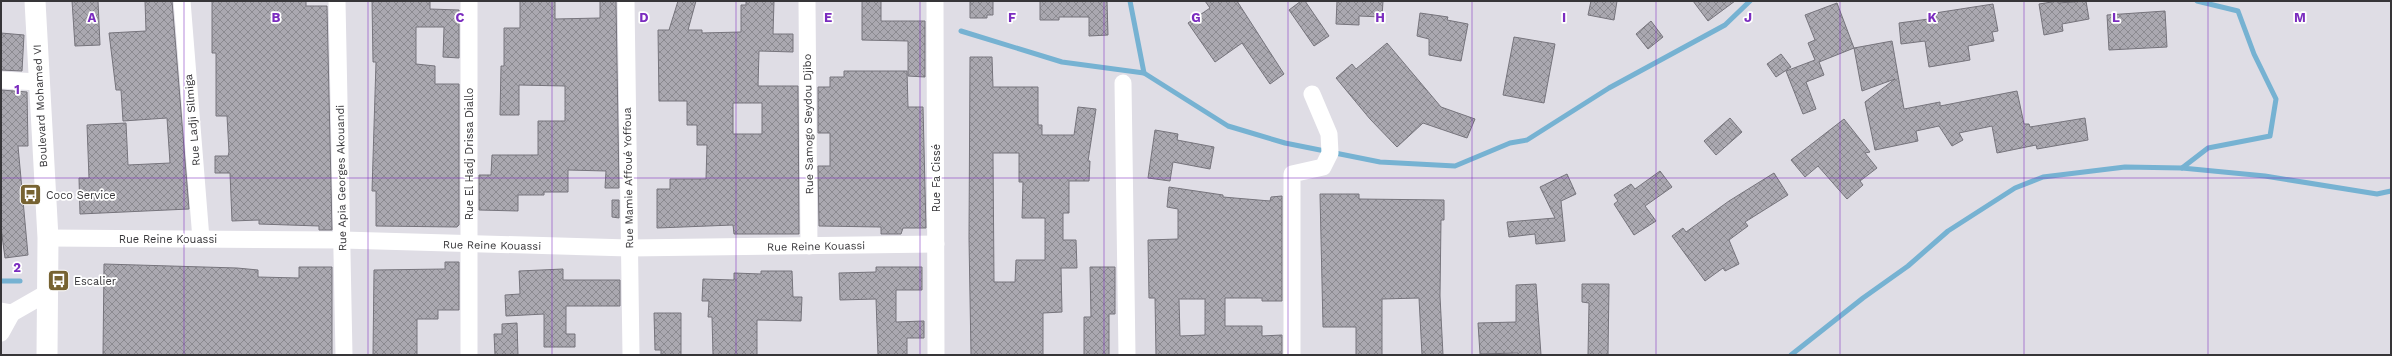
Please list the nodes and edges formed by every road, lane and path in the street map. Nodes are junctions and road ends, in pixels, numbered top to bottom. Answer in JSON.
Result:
{"nodes":[{"id":1,"x":35,"y":1,"type":"edge"},
{"id":2,"x":182,"y":1,"type":"edge"},
{"id":3,"x":337,"y":1,"type":"edge"},
{"id":4,"x":469,"y":1,"type":"edge"},
{"id":5,"x":626,"y":1,"type":"edge"},
{"id":6,"x":807,"y":1,"type":"edge"},
{"id":7,"x":935,"y":1,"type":"edge"},
{"id":8,"x":1,"y":80,"type":"edge"},
{"id":9,"x":39,"y":82,"type":"junction"},
{"id":10,"x":1123,"y":83,"type":"dead end"},
{"id":11,"x":1312,"y":94,"type":"dead end"},
{"id":12,"x":48,"y":238,"type":"junction"},
{"id":13,"x":202,"y":240,"type":"junction"},
{"id":14,"x":343,"y":240,"type":"junction"},
{"id":15,"x":936,"y":244,"type":"junction"},
{"id":16,"x":468,"y":245,"type":"junction"},
{"id":17,"x":809,"y":246,"type":"junction"},
{"id":18,"x":629,"y":248,"type":"junction"},
{"id":19,"x":47,"y":293,"type":"junction"},
{"id":20,"x":7,"y":312,"type":"edge"},
{"id":21,"x":1,"y":334,"type":"edge"},
{"id":22,"x":47,"y":355,"type":"edge"},
{"id":23,"x":344,"y":355,"type":"edge"},
{"id":24,"x":469,"y":355,"type":"edge"},
{"id":25,"x":631,"y":355,"type":"edge"},
{"id":26,"x":936,"y":355,"type":"edge"},
{"id":27,"x":1127,"y":355,"type":"edge"},
{"id":28,"x":1292,"y":355,"type":"edge"}],
"edges":[{"from":1,"to":9,"type":"main road","name":"Boulevard Mohamed VI"},
{"from":2,"to":13,"type":"street","name":"Rue Ladji Silmiga"},
{"from":3,"to":14,"type":"street","name":"Rue Apia Georges Akouandi"},
{"from":4,"to":16,"type":"street","name":"Rue El Hadj Drissa Diallo"},
{"from":5,"to":18,"type":"street","name":"Rue Mamie Affoué Yoffoua"},
{"from":6,"to":17,"type":"street","name":"Rue Samogo Seydou Djibo"},
{"from":7,"to":15,"type":"street","name":"Rue Fa Cissé"},
{"from":8,"to":9,"type":"street"},
{"from":9,"to":12,"type":"main road","name":"Boulevard Mohamed VI"},
{"from":10,"to":27,"type":"street"},
{"from":11,"to":28,"type":"street"},
{"from":12,"to":13,"type":"street","name":"Rue Reine Kouassi"},
{"from":12,"to":19,"type":"main road","name":"Boulevard Mohamed VI"},
{"from":13,"to":14,"type":"street","name":"Rue Reine Kouassi"},
{"from":14,"to":16,"type":"street","name":"Rue Reine Kouassi"},
{"from":14,"to":23,"type":"street","name":"Rue Apia Georges Akouandi"},
{"from":15,"to":17,"type":"street","name":"Rue Reine Kouassi"},
{"from":15,"to":26,"type":"street","name":"Rue Fa Cissé"},
{"from":16,"to":18,"type":"street","name":"Rue Reine Kouassi"},
{"from":16,"to":24,"type":"street","name":"Rue El Hadj Drissa Diallo"},
{"from":17,"to":18,"type":"street","name":"Rue Reine Kouassi"},
{"from":18,"to":25,"type":"street","name":"Rue Mamie Affoué Yoffoua"},
{"from":19,"to":20,"type":"street"},
{"from":19,"to":22,"type":"main road","name":"Boulevard Mohamed VI"},
{"from":20,"to":21,"type":"street"}]}
